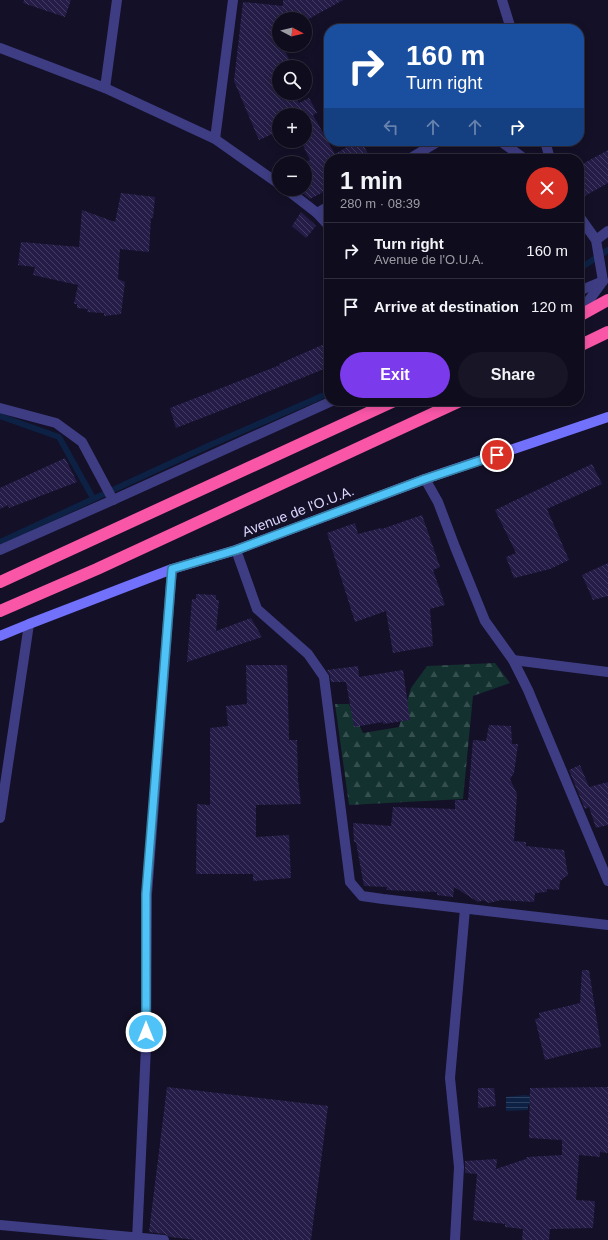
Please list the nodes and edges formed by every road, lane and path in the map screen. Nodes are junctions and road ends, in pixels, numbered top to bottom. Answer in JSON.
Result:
{"nodes":[{"id":1,"x":117,"y":0,"type":"edge"},
{"id":2,"x":233,"y":0,"type":"edge"},
{"id":3,"x":502,"y":0,"type":"edge"},
{"id":4,"x":509,"y":24,"type":"edge"},
{"id":5,"x":0,"y":48,"type":"edge"},
{"id":6,"x":106,"y":88,"type":"junction"},
{"id":7,"x":215,"y":139,"type":"junction"},
{"id":8,"x":431,"y":146,"type":"edge"},
{"id":9,"x":507,"y":146,"type":"edge"},
{"id":10,"x":417,"y":154,"type":"edge"},
{"id":11,"x":517,"y":154,"type":"edge"},
{"id":12,"x":272,"y":179,"type":"edge"},
{"id":13,"x":295,"y":196,"type":"edge"},
{"id":14,"x":324,"y":209,"type":"edge"},
{"id":15,"x":317,"y":213,"type":"junction"},
{"id":16,"x":324,"y":221,"type":"edge"},
{"id":17,"x":584,"y":223,"type":"edge"},
{"id":18,"x":608,"y":231,"type":"edge"},
{"id":19,"x":596,"y":240,"type":"junction"},
{"id":20,"x":606,"y":281,"type":"edge"},
{"id":21,"x":584,"y":289,"type":"edge"},
{"id":22,"x":608,"y":300,"type":"edge"},
{"id":23,"x":584,"y":309,"type":"edge"},
{"id":24,"x":584,"y":312,"type":"edge"},
{"id":25,"x":608,"y":332,"type":"edge"},
{"id":26,"x":584,"y":344,"type":"edge"},
{"id":27,"x":324,"y":405,"type":"edge"},
{"id":28,"x":383,"y":406,"type":"edge"},
{"id":29,"x":449,"y":406,"type":"edge"},
{"id":30,"x":0,"y":408,"type":"edge"},
{"id":31,"x":608,"y":417,"type":"edge"},
{"id":32,"x":425,"y":479,"type":"junction"},
{"id":33,"x":113,"y":500,"type":"junction"},
{"id":34,"x":0,"y":550,"type":"edge"},
{"id":35,"x":236,"y":550,"type":"junction"},
{"id":36,"x":172,"y":569,"type":"junction"},
{"id":37,"x":0,"y":582,"type":"edge"},
{"id":38,"x":0,"y":612,"type":"edge"},
{"id":39,"x":29,"y":624,"type":"junction"},
{"id":40,"x":0,"y":636,"type":"edge"},
{"id":41,"x":513,"y":660,"type":"junction"},
{"id":42,"x":608,"y":672,"type":"edge"},
{"id":43,"x":0,"y":818,"type":"edge"},
{"id":44,"x":608,"y":882,"type":"edge"},
{"id":45,"x":465,"y":909,"type":"junction"},
{"id":46,"x":608,"y":925,"type":"edge"},
{"id":47,"x":0,"y":1225,"type":"edge"},
{"id":48,"x":137,"y":1238,"type":"edge"},
{"id":49,"x":164,"y":1240,"type":"edge"},
{"id":50,"x":455,"y":1240,"type":"edge"}],
"edges":[{"from":1,"to":6,"type":"street"},
{"from":2,"to":7,"type":"street"},
{"from":3,"to":4,"type":"street"},
{"from":5,"to":6,"type":"street"},
{"from":6,"to":7,"type":"street"},
{"from":7,"to":12,"type":"street"},
{"from":8,"to":10,"type":"street"},
{"from":9,"to":11,"type":"street"},
{"from":13,"to":15,"type":"street"},
{"from":14,"to":15,"type":"street"},
{"from":15,"to":16,"type":"street"},
{"from":17,"to":19,"type":"street"},
{"from":18,"to":19,"type":"street"},
{"from":19,"to":20,"type":"street"},
{"from":20,"to":21,"type":"street"},
{"from":20,"to":23,"type":"street"},
{"from":22,"to":24,"type":"highway"},
{"from":25,"to":26,"type":"highway"},
{"from":27,"to":33,"type":"street"},
{"from":28,"to":37,"type":"highway"},
{"from":29,"to":38,"type":"highway","name":"Avenue de l'O.U.A."},
{"from":30,"to":33,"type":"street"},
{"from":31,"to":32,"type":"main road","name":"Avenue de l'O.U.A."},
{"from":32,"to":35,"type":"main road","name":"Avenue de l'O.U.A."},
{"from":32,"to":41,"type":"street"},
{"from":33,"to":34,"type":"street"},
{"from":35,"to":36,"type":"main road","name":"Avenue de l'O.U.A."},
{"from":35,"to":45,"type":"street"},
{"from":36,"to":39,"type":"main road","name":"Avenue de l'O.U.A."},
{"from":36,"to":48,"type":"street"},
{"from":39,"to":40,"type":"main road","name":"Avenue de l'O.U.A."},
{"from":39,"to":43,"type":"street"},
{"from":41,"to":42,"type":"street"},
{"from":41,"to":44,"type":"street"},
{"from":45,"to":46,"type":"street"},
{"from":45,"to":50,"type":"street"},
{"from":47,"to":48,"type":"street"},
{"from":48,"to":49,"type":"street"}]}
